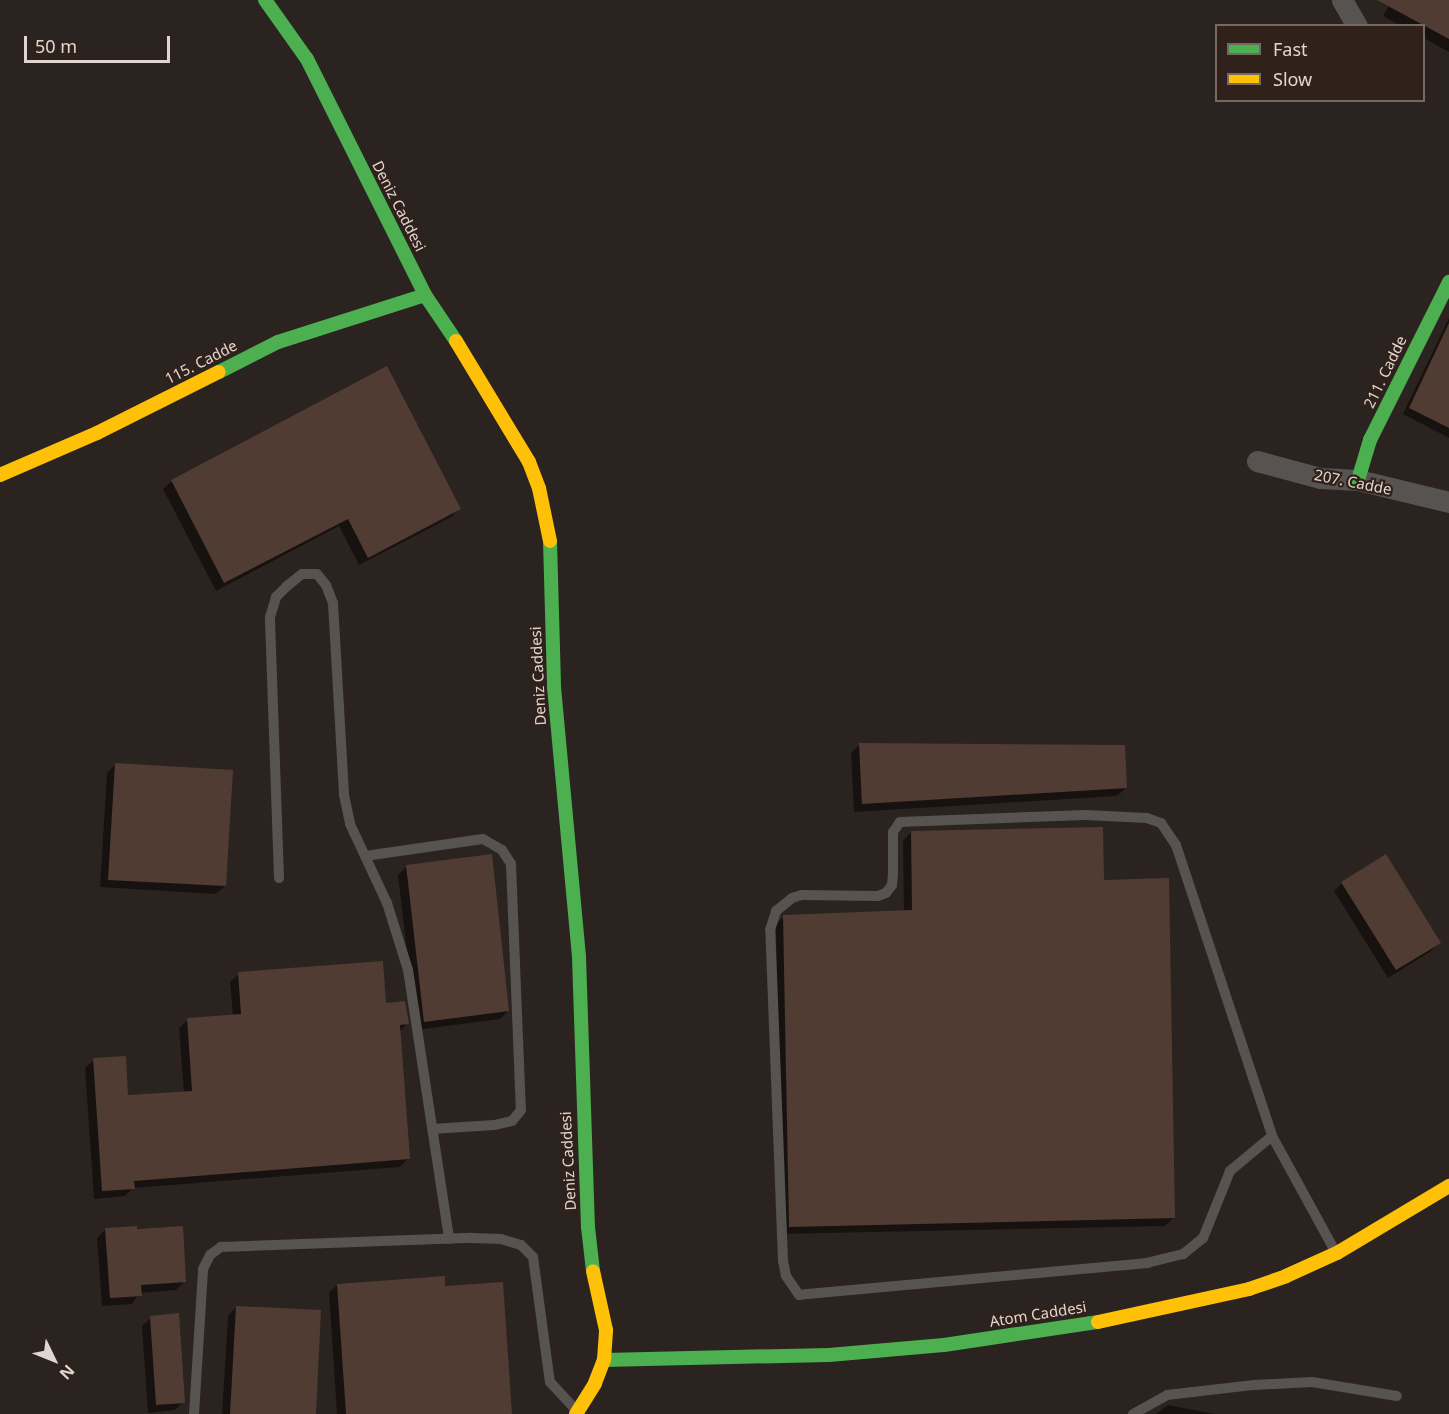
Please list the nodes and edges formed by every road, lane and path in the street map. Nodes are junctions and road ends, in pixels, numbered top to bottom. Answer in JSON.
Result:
{"nodes":[{"id":1,"x":265,"y":0,"type":"edge"},
{"id":2,"x":1342,"y":0,"type":"edge"},
{"id":3,"x":1356,"y":24,"type":"edge"},
{"id":4,"x":1449,"y":282,"type":"edge"},
{"id":5,"x":424,"y":295,"type":"junction"},
{"id":6,"x":1257,"y":461,"type":"dead end"},
{"id":7,"x":0,"y":476,"type":"edge"},
{"id":8,"x":1358,"y":480,"type":"junction"},
{"id":9,"x":1449,"y":502,"type":"edge"},
{"id":10,"x":365,"y":856,"type":"junction"},
{"id":11,"x":279,"y":878,"type":"dead end"},
{"id":12,"x":432,"y":1129,"type":"junction"},
{"id":13,"x":1272,"y":1136,"type":"junction"},
{"id":14,"x":1449,"y":1186,"type":"edge"},
{"id":15,"x":449,"y":1239,"type":"junction"},
{"id":16,"x":1336,"y":1253,"type":"junction"},
{"id":17,"x":604,"y":1360,"type":"junction"},
{"id":18,"x":1397,"y":1396,"type":"dead end"},
{"id":19,"x":577,"y":1413,"type":"edge"},
{"id":20,"x":194,"y":1414,"type":"edge"},
{"id":21,"x":1133,"y":1414,"type":"edge"}],
"edges":[{"from":1,"to":5,"type":"street","name":"Deniz Caddesi"},
{"from":2,"to":3,"type":"street"},
{"from":4,"to":8,"type":"street","name":"211. Cadde"},
{"from":5,"to":7,"type":"street","name":"115. Cadde"},
{"from":5,"to":17,"type":"street","name":"Deniz Caddesi"},
{"from":6,"to":8,"type":"street","name":"207. Cadde"},
{"from":8,"to":9,"type":"street","name":"207. Cadde"},
{"from":10,"to":11,"type":"lane"},
{"from":10,"to":12,"type":"lane"},
{"from":10,"to":12,"type":"lane"},
{"from":12,"to":15,"type":"lane"},
{"from":13,"to":13,"type":"lane"},
{"from":13,"to":16,"type":"lane"},
{"from":14,"to":16,"type":"street","name":"Atom Caddesi"},
{"from":15,"to":19,"type":"lane"},
{"from":15,"to":20,"type":"lane"},
{"from":16,"to":17,"type":"street","name":"Atom Caddesi"},
{"from":17,"to":19,"type":"street","name":"Deniz Caddesi"},
{"from":18,"to":21,"type":"lane"}]}
